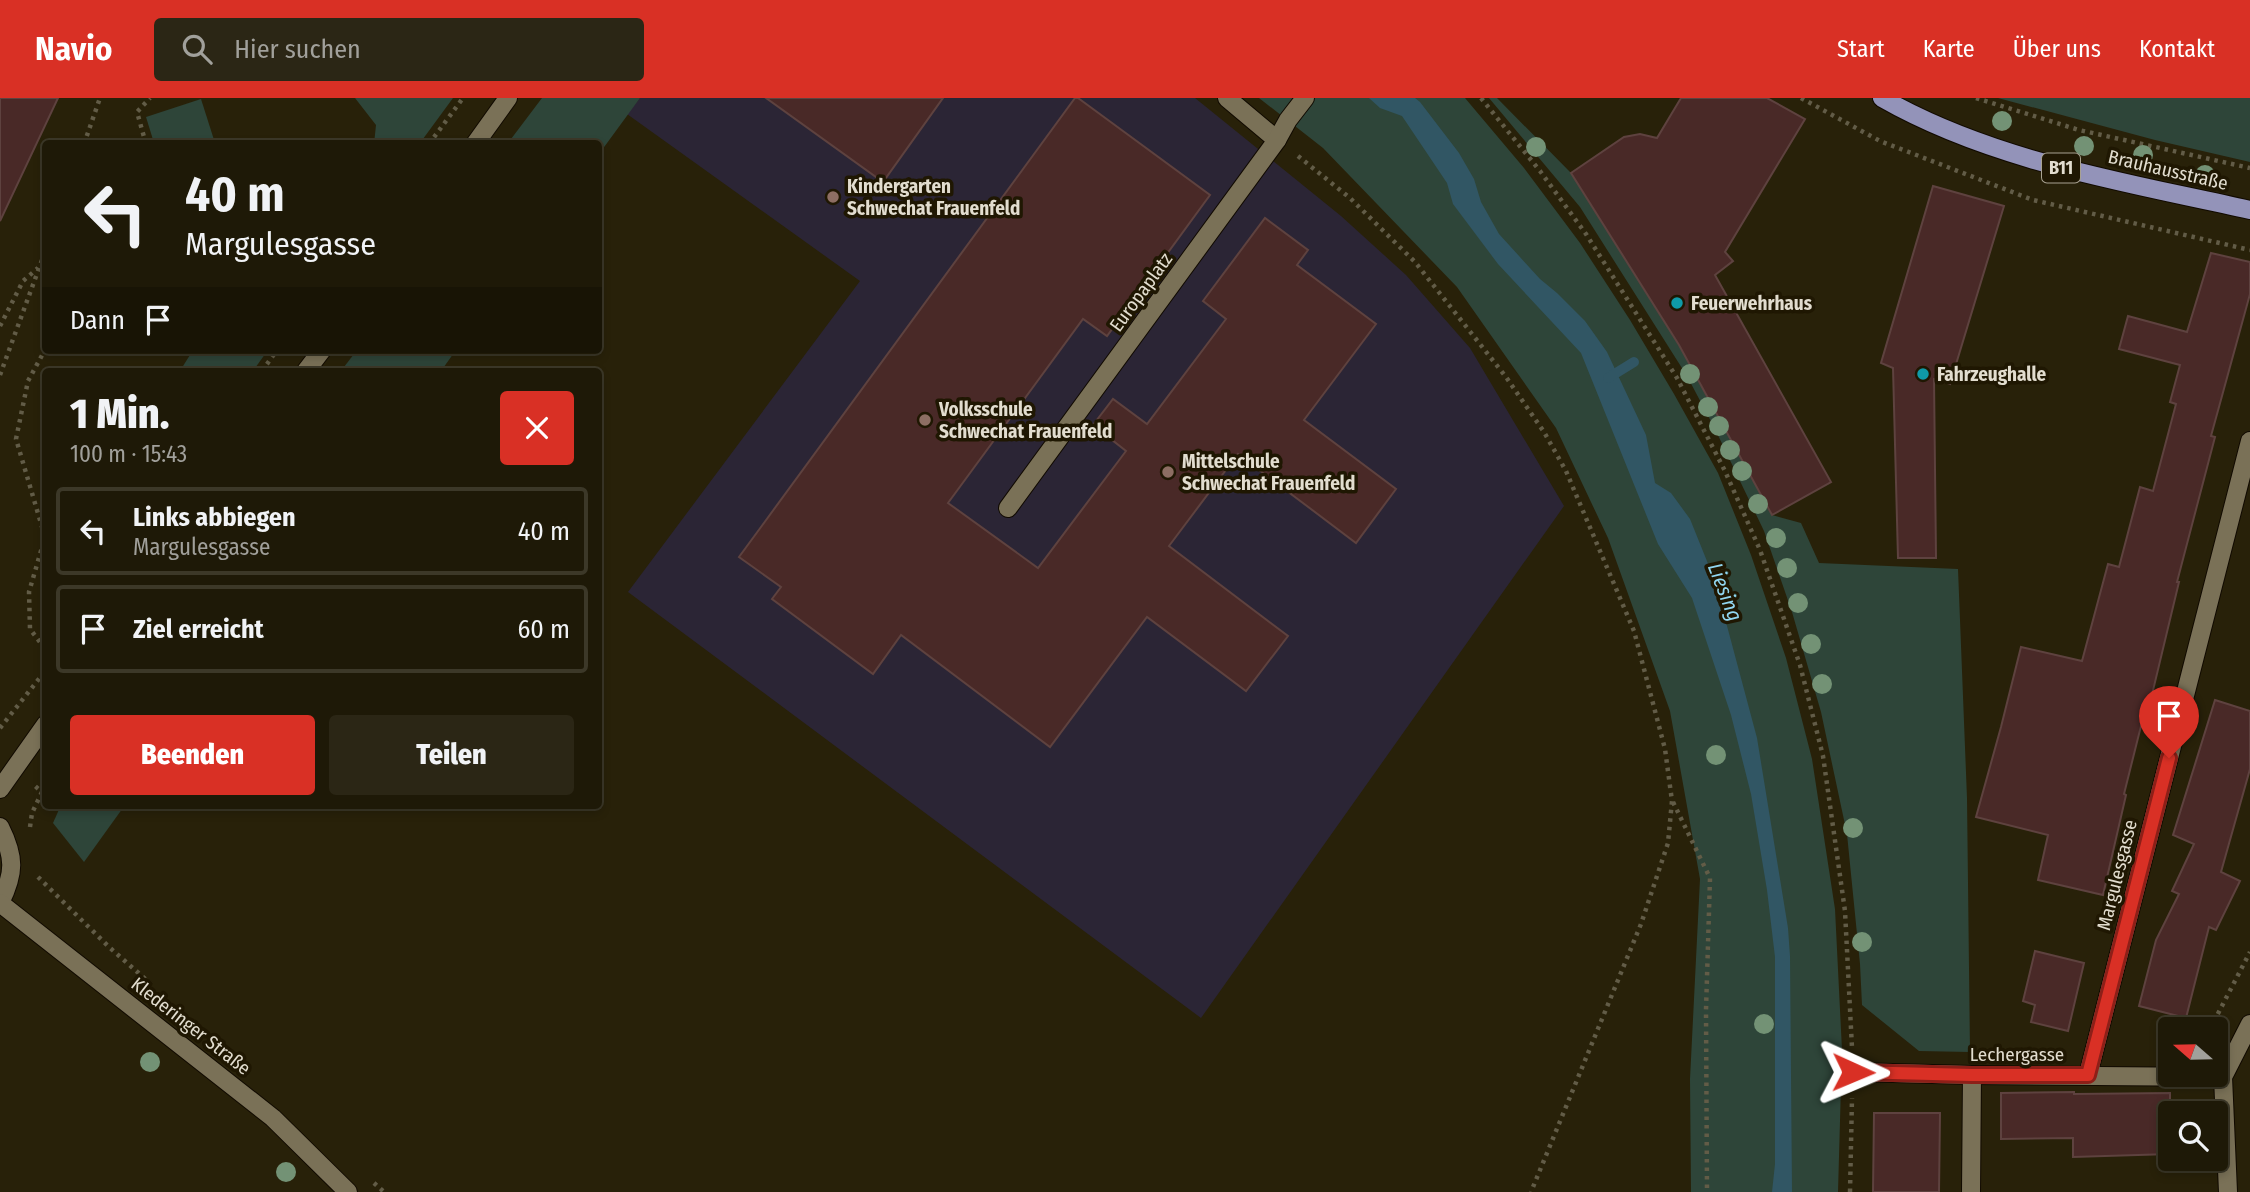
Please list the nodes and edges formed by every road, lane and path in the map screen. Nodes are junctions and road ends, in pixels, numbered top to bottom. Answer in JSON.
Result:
{"nodes":[{"id":1,"x":100,"y":98,"type":"edge"},
{"id":2,"x":150,"y":98,"type":"edge"},
{"id":3,"x":463,"y":98,"type":"edge"},
{"id":4,"x":508,"y":98,"type":"edge"},
{"id":5,"x":1227,"y":98,"type":"edge"},
{"id":6,"x":1305,"y":98,"type":"edge"},
{"id":7,"x":1481,"y":98,"type":"edge"},
{"id":8,"x":1882,"y":98,"type":"edge"},
{"id":9,"x":1976,"y":98,"type":"edge"},
{"id":10,"x":85,"y":140,"type":"edge"},
{"id":11,"x":145,"y":140,"type":"edge"},
{"id":12,"x":432,"y":140,"type":"edge"},
{"id":13,"x":478,"y":140,"type":"edge"},
{"id":14,"x":1277,"y":140,"type":"junction"},
{"id":15,"x":2250,"y":168,"type":"edge"},
{"id":16,"x":2250,"y":210,"type":"edge"},
{"id":17,"x":42,"y":259,"type":"edge"},
{"id":18,"x":39,"y":267,"type":"junction"},
{"id":19,"x":0,"y":326,"type":"edge"},
{"id":20,"x":43,"y":354,"type":"edge"},
{"id":21,"x":319,"y":354,"type":"edge"},
{"id":22,"x":308,"y":368,"type":"edge"},
{"id":23,"x":0,"y":376,"type":"edge"},
{"id":24,"x":2250,"y":441,"type":"edge"},
{"id":25,"x":1008,"y":508,"type":"dead end"},
{"id":26,"x":42,"y":527,"type":"edge"},
{"id":27,"x":42,"y":547,"type":"edge"},
{"id":28,"x":42,"y":645,"type":"edge"},
{"id":29,"x":42,"y":675,"type":"edge"},
{"id":30,"x":0,"y":728,"type":"edge"},
{"id":31,"x":42,"y":729,"type":"edge"},
{"id":32,"x":12,"y":769,"type":"junction"},
{"id":33,"x":0,"y":789,"type":"edge"},
{"id":34,"x":1672,"y":801,"type":"junction"},
{"id":35,"x":0,"y":827,"type":"edge"},
{"id":36,"x":29,"y":840,"type":"dead end"},
{"id":37,"x":38,"y":876,"type":"dead end"},
{"id":38,"x":0,"y":903,"type":"edge"},
{"id":39,"x":2250,"y":952,"type":"edge"},
{"id":40,"x":159,"y":991,"type":"dead end"},
{"id":41,"x":2216,"y":1017,"type":"edge"},
{"id":42,"x":2250,"y":1024,"type":"edge"},
{"id":43,"x":2228,"y":1067,"type":"edge"},
{"id":44,"x":1853,"y":1072,"type":"junction"},
{"id":45,"x":1972,"y":1075,"type":"junction"},
{"id":46,"x":2088,"y":1075,"type":"junction"},
{"id":47,"x":2158,"y":1076,"type":"edge"},
{"id":48,"x":2223,"y":1087,"type":"edge"},
{"id":49,"x":373,"y":1182,"type":"dead end"},
{"id":50,"x":348,"y":1192,"type":"edge"},
{"id":51,"x":384,"y":1192,"type":"edge"},
{"id":52,"x":1531,"y":1192,"type":"edge"},
{"id":53,"x":1707,"y":1192,"type":"edge"},
{"id":54,"x":1850,"y":1192,"type":"edge"},
{"id":55,"x":1971,"y":1192,"type":"edge"},
{"id":56,"x":2228,"y":1192,"type":"edge"}],
"edges":[{"from":1,"to":10,"type":"path"},
{"from":2,"to":11,"type":"path"},
{"from":3,"to":12,"type":"path"},
{"from":4,"to":13,"type":"street"},
{"from":5,"to":14,"type":"street"},
{"from":6,"to":14,"type":"street","name":"Europaplatz"},
{"from":7,"to":44,"type":"path"},
{"from":8,"to":16,"type":"main road","name":"Brauhausstraße","number":"B11"},
{"from":9,"to":15,"type":"path"},
{"from":14,"to":25,"type":"street","name":"Europaplatz"},
{"from":14,"to":34,"type":"path"},
{"from":17,"to":18,"type":"path"},
{"from":18,"to":19,"type":"path"},
{"from":18,"to":23,"type":"path"},
{"from":20,"to":26,"type":"path"},
{"from":21,"to":22,"type":"street"},
{"from":24,"to":46,"type":"street","name":"Margulesgasse"},
{"from":27,"to":28,"type":"path"},
{"from":29,"to":30,"type":"path"},
{"from":31,"to":32,"type":"street"},
{"from":32,"to":33,"type":"street"},
{"from":32,"to":36,"type":"path"},
{"from":34,"to":52,"type":"path"},
{"from":34,"to":53,"type":"path"},
{"from":35,"to":38,"type":"street"},
{"from":37,"to":40,"type":"path"},
{"from":38,"to":50,"type":"street","name":"Klederinger Straße"},
{"from":39,"to":41,"type":"path"},
{"from":42,"to":43,"type":"street"},
{"from":44,"to":45,"type":"street","name":"Lechergasse"},
{"from":44,"to":54,"type":"path"},
{"from":45,"to":46,"type":"street","name":"Lechergasse"},
{"from":45,"to":55,"type":"street"},
{"from":46,"to":47,"type":"street","name":"Lechergasse"},
{"from":48,"to":56,"type":"street"},
{"from":49,"to":51,"type":"path"}]}
